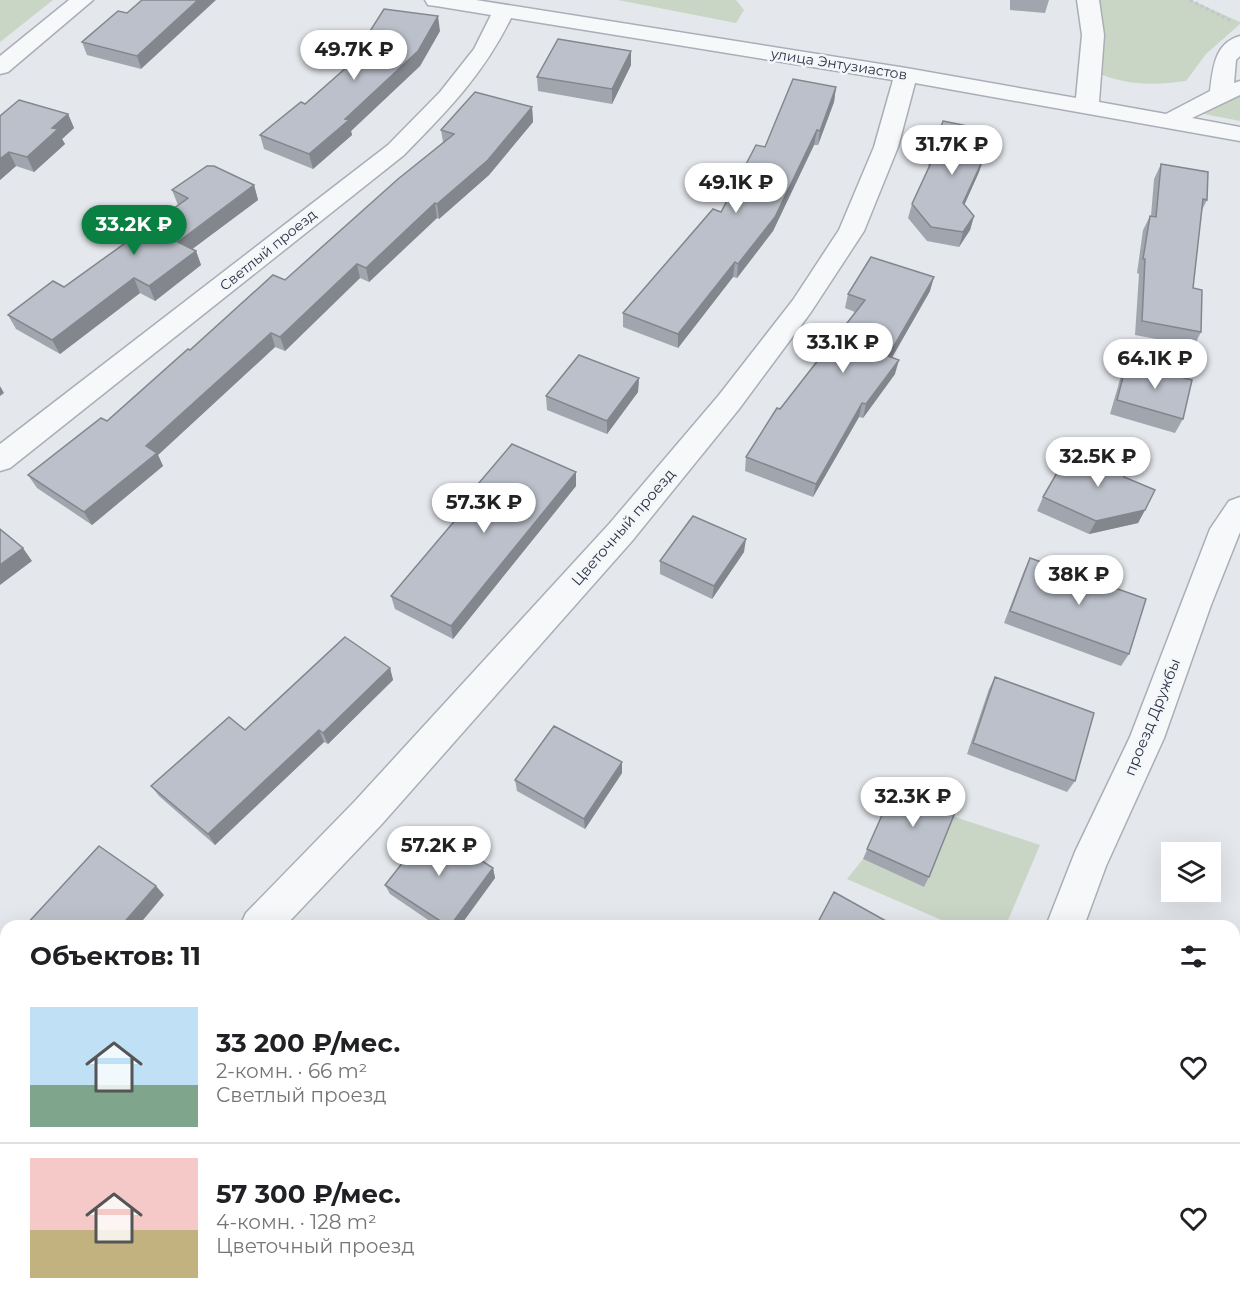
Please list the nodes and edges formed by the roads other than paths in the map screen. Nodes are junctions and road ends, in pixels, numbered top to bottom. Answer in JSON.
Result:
{"nodes":[{"id":1,"x":82,"y":0,"type":"edge"},
{"id":2,"x":436,"y":0,"type":"edge"},
{"id":3,"x":1088,"y":0,"type":"edge"},
{"id":4,"x":555,"y":9,"type":"edge"},
{"id":5,"x":504,"y":11,"type":"junction"},
{"id":6,"x":1237,"y":33,"type":"edge"},
{"id":7,"x":0,"y":67,"type":"edge"},
{"id":8,"x":906,"y":75,"type":"junction"},
{"id":9,"x":1231,"y":91,"type":"edge"},
{"id":10,"x":1087,"y":107,"type":"junction"},
{"id":11,"x":1170,"y":122,"type":"junction"},
{"id":12,"x":1240,"y":134,"type":"edge"},
{"id":13,"x":0,"y":460,"type":"edge"},
{"id":14,"x":1240,"y":509,"type":"edge"},
{"id":15,"x":264,"y":920,"type":"edge"},
{"id":16,"x":1067,"y":920,"type":"edge"}],
"edges":[{"from":1,"to":7,"type":"street"},
{"from":2,"to":5,"type":"street","name":"улица Энтузиастов"},
{"from":3,"to":10,"type":"street"},
{"from":4,"to":5,"type":"street","name":"улица Энтузиастов"},
{"from":4,"to":8,"type":"street","name":"улица Энтузиастов"},
{"from":5,"to":13,"type":"street","name":"Светлый проезд"},
{"from":6,"to":9,"type":"street"},
{"from":8,"to":10,"type":"street","name":"улица Энтузиастов"},
{"from":8,"to":15,"type":"street","name":"Цветочный проезд"},
{"from":9,"to":11,"type":"street"},
{"from":10,"to":11,"type":"street","name":"улица Энтузиастов"},
{"from":11,"to":12,"type":"street","name":"улица Энтузиастов"},
{"from":14,"to":16,"type":"street","name":"проезд Дружбы"}]}
